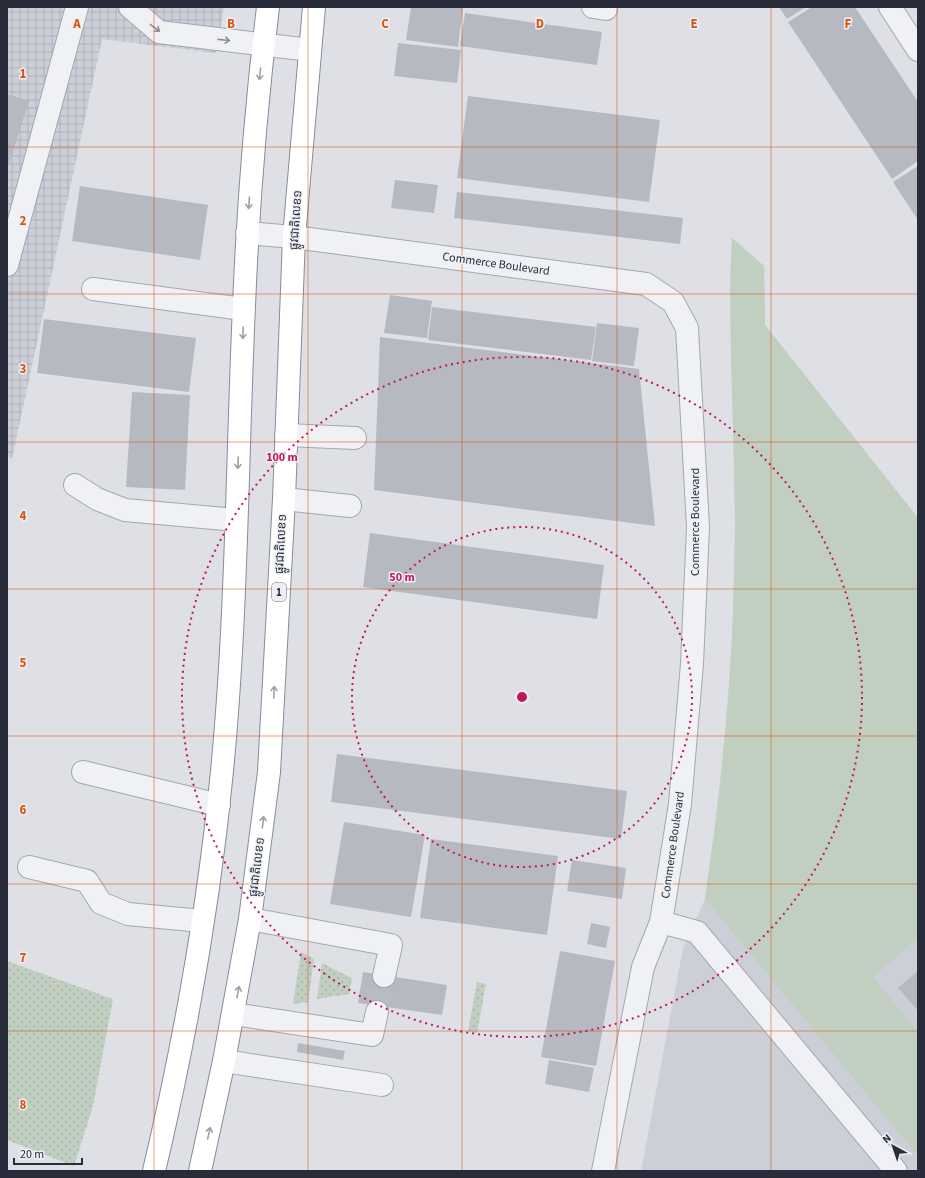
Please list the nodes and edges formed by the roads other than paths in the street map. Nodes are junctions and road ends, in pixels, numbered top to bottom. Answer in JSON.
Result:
{"nodes":[{"id":1,"x":77,"y":7,"type":"edge"},
{"id":2,"x":130,"y":7,"type":"edge"},
{"id":3,"x":268,"y":7,"type":"edge"},
{"id":4,"x":314,"y":7,"type":"edge"},
{"id":5,"x":890,"y":7,"type":"edge"},
{"id":6,"x":263,"y":45,"type":"junction"},
{"id":7,"x":310,"y":50,"type":"junction"},
{"id":8,"x":918,"y":50,"type":"edge"},
{"id":9,"x":247,"y":233,"type":"junction"},
{"id":10,"x":294,"y":237,"type":"junction"},
{"id":11,"x":7,"y":265,"type":"edge"},
{"id":12,"x":93,"y":289,"type":"dead end"},
{"id":13,"x":244,"y":309,"type":"junction"},
{"id":14,"x":286,"y":434,"type":"junction"},
{"id":15,"x":355,"y":438,"type":"dead end"},
{"id":16,"x":76,"y":485,"type":"dead end"},
{"id":17,"x":284,"y":499,"type":"junction"},
{"id":18,"x":350,"y":506,"type":"dead end"},
{"id":19,"x":236,"y":520,"type":"junction"},
{"id":20,"x":83,"y":772,"type":"dead end"},
{"id":21,"x":219,"y":805,"type":"junction"},
{"id":22,"x":29,"y":867,"type":"dead end"},
{"id":23,"x":250,"y":919,"type":"junction"},
{"id":24,"x":202,"y":921,"type":"junction"},
{"id":25,"x":661,"y":922,"type":"junction"},
{"id":26,"x":384,"y":976,"type":"tunnel mouth"},
{"id":27,"x":377,"y":1012,"type":"tunnel mouth"},
{"id":28,"x":234,"y":1014,"type":"junction"},
{"id":29,"x":224,"y":1061,"type":"junction"},
{"id":30,"x":382,"y":1085,"type":"dead end"},
{"id":31,"x":154,"y":1171,"type":"edge"},
{"id":32,"x":200,"y":1171,"type":"edge"},
{"id":33,"x":604,"y":1171,"type":"edge"},
{"id":34,"x":896,"y":1171,"type":"edge"}],
"edges":[{"from":1,"to":11,"type":"street"},
{"from":2,"to":6,"type":"street","one_way":true},
{"from":3,"to":6,"type":"highway"},
{"from":4,"to":7,"type":"highway","name":"ផ្លូវជាតិលេខ១","number":"1"},
{"from":5,"to":8,"type":"street"},
{"from":6,"to":7,"type":"street"},
{"from":6,"to":9,"type":"highway","one_way":true},
{"from":7,"to":10,"type":"highway","name":"ផ្លូវជាតិលេខ១","number":"1"},
{"from":9,"to":10,"type":"street","name":"Commerce Boulevard"},
{"from":9,"to":13,"type":"highway"},
{"from":10,"to":14,"type":"highway","name":"ផ្លូវជាតិលេខ១","number":"1"},
{"from":10,"to":25,"type":"street","name":"Commerce Boulevard"},
{"from":12,"to":13,"type":"street"},
{"from":13,"to":19,"type":"highway","one_way":true},
{"from":14,"to":15,"type":"street"},
{"from":14,"to":17,"type":"highway","name":"ផ្លូវជាតិលេខ១","number":"1"},
{"from":16,"to":19,"type":"street"},
{"from":17,"to":18,"type":"street"},
{"from":23,"to":17,"type":"highway","name":"ផ្លូវជាតិលេខ១","number":"1","one_way":true},
{"from":19,"to":21,"type":"highway"},
{"from":20,"to":21,"type":"street"},
{"from":21,"to":24,"type":"highway"},
{"from":22,"to":24,"type":"street"},
{"from":23,"to":26,"type":"street"},
{"from":28,"to":23,"type":"highway","name":"ផ្លូវជាតិលេខ១","number":"1","one_way":true},
{"from":24,"to":31,"type":"highway"},
{"from":25,"to":33,"type":"street","name":"Commerce Boulevard"},
{"from":25,"to":34,"type":"street"},
{"from":27,"to":28,"type":"street"},
{"from":28,"to":29,"type":"highway","name":"ផ្លូវជាតិលេខ១","number":"1"},
{"from":29,"to":30,"type":"street"},
{"from":32,"to":29,"type":"highway","name":"ផ្លូវជាតិលេខ១","number":"1","one_way":true}]}
